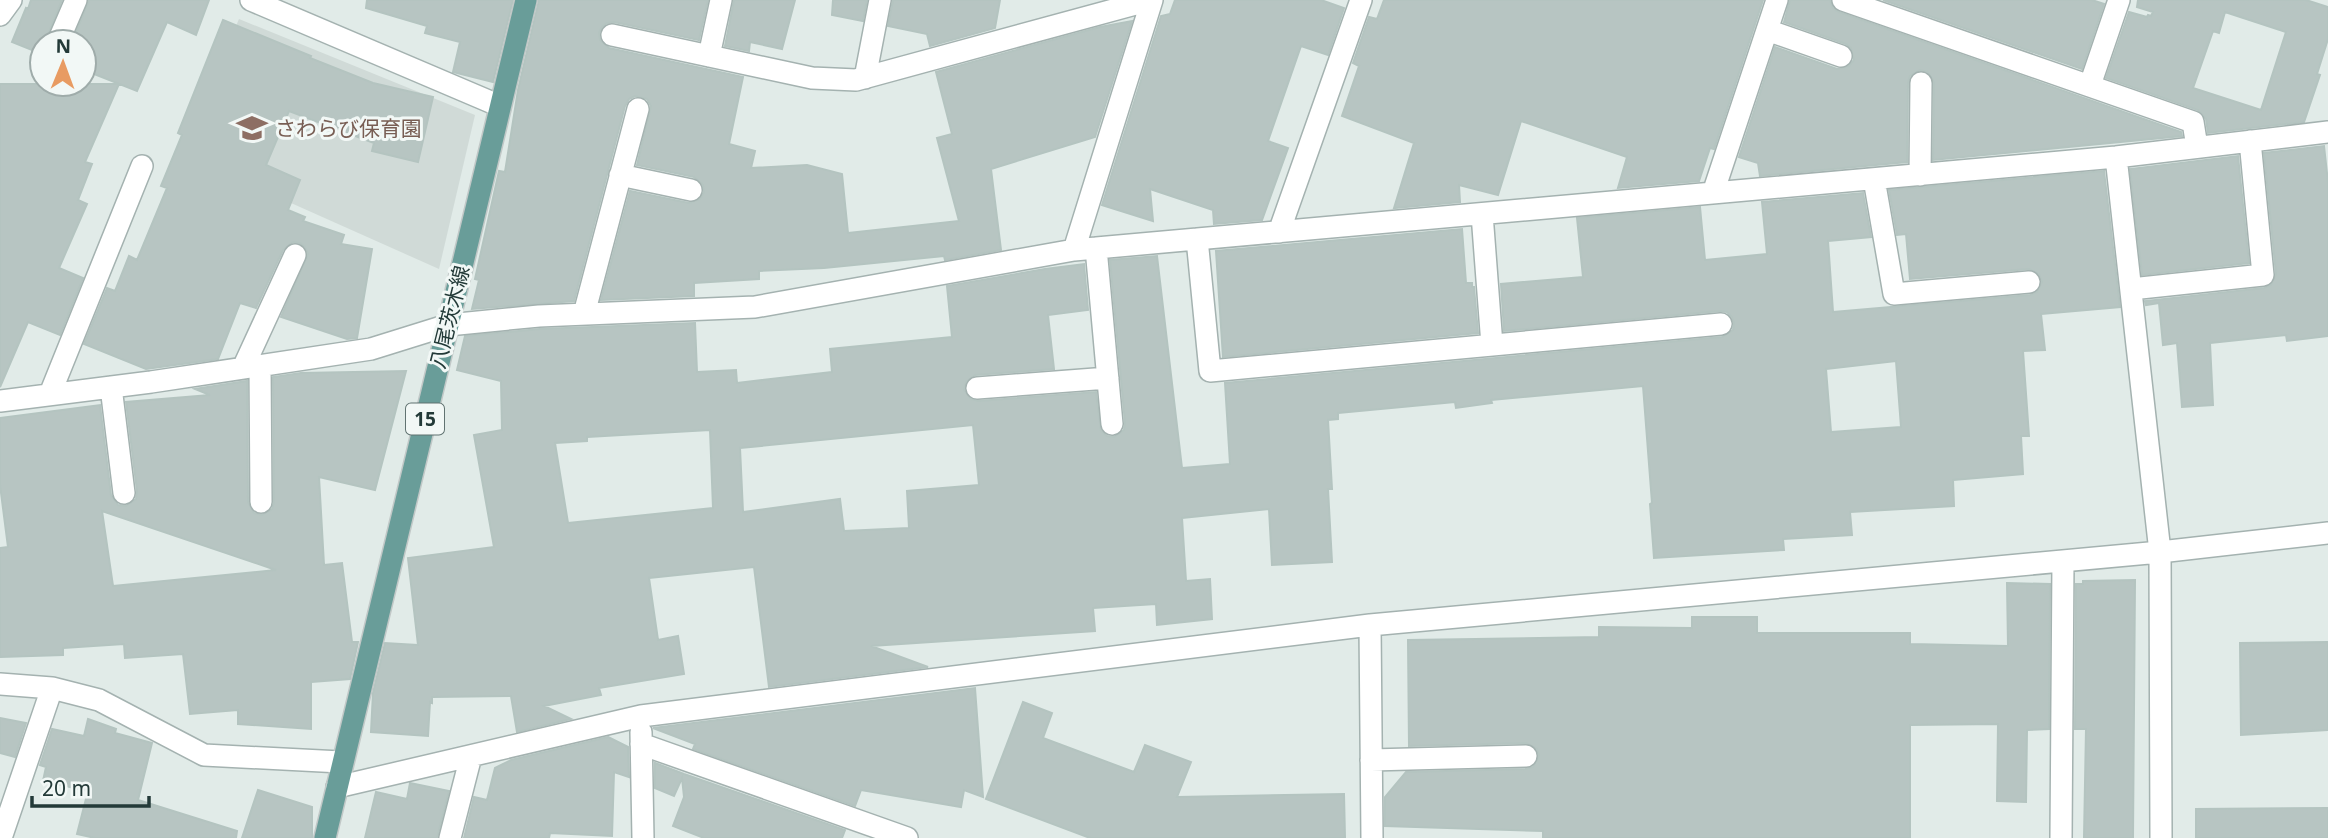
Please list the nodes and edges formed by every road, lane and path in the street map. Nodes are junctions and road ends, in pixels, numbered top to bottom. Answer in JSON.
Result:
{"nodes":[{"id":1,"x":11,"y":0,"type":"edge"},
{"id":2,"x":76,"y":0,"type":"edge"},
{"id":3,"x":251,"y":0,"type":"edge"},
{"id":4,"x":526,"y":0,"type":"edge"},
{"id":5,"x":722,"y":0,"type":"edge"},
{"id":6,"x":880,"y":0,"type":"edge"},
{"id":7,"x":1151,"y":0,"type":"edge"},
{"id":8,"x":1361,"y":0,"type":"edge"},
{"id":9,"x":1777,"y":0,"type":"edge"},
{"id":10,"x":1843,"y":0,"type":"edge"},
{"id":11,"x":2119,"y":0,"type":"edge"},
{"id":12,"x":0,"y":15,"type":"edge"},
{"id":13,"x":64,"y":28,"type":"edge"},
{"id":14,"x":1767,"y":30,"type":"junction"},
{"id":15,"x":612,"y":35,"type":"dead end"},
{"id":16,"x":709,"y":56,"type":"junction"},
{"id":17,"x":1841,"y":56,"type":"dead end"},
{"id":18,"x":865,"y":78,"type":"junction"},
{"id":19,"x":1921,"y":83,"type":"dead end"},
{"id":20,"x":2090,"y":85,"type":"junction"},
{"id":21,"x":500,"y":106,"type":"junction"},
{"id":22,"x":638,"y":108,"type":"dead end"},
{"id":23,"x":2328,"y":132,"type":"edge"},
{"id":24,"x":2250,"y":141,"type":"junction"},
{"id":25,"x":2197,"y":147,"type":"junction"},
{"id":26,"x":2116,"y":157,"type":"junction"},
{"id":27,"x":142,"y":166,"type":"dead end"},
{"id":28,"x":620,"y":175,"type":"junction"},
{"id":29,"x":1920,"y":175,"type":"junction"},
{"id":30,"x":1874,"y":179,"type":"junction"},
{"id":31,"x":691,"y":190,"type":"dead end"},
{"id":32,"x":1713,"y":193,"type":"junction"},
{"id":33,"x":1482,"y":214,"type":"junction"},
{"id":34,"x":1279,"y":232,"type":"junction"},
{"id":35,"x":1197,"y":239,"type":"junction"},
{"id":36,"x":1096,"y":248,"type":"junction"},
{"id":37,"x":1074,"y":250,"type":"junction"},
{"id":38,"x":295,"y":255,"type":"dead end"},
{"id":39,"x":2029,"y":282,"type":"dead end"},
{"id":40,"x":2131,"y":289,"type":"junction"},
{"id":41,"x":584,"y":314,"type":"junction"},
{"id":42,"x":1721,"y":324,"type":"dead end"},
{"id":43,"x":447,"y":325,"type":"junction"},
{"id":44,"x":1492,"y":345,"type":"junction"},
{"id":45,"x":251,"y":367,"type":"junction"},
{"id":46,"x":1108,"y":378,"type":"junction"},
{"id":47,"x":111,"y":387,"type":"junction"},
{"id":48,"x":977,"y":388,"type":"dead end"},
{"id":49,"x":50,"y":394,"type":"junction"},
{"id":50,"x":0,"y":401,"type":"edge"},
{"id":51,"x":1112,"y":424,"type":"dead end"},
{"id":52,"x":124,"y":493,"type":"dead end"},
{"id":53,"x":261,"y":502,"type":"dead end"},
{"id":54,"x":2328,"y":533,"type":"edge"},
{"id":55,"x":2160,"y":552,"type":"junction"},
{"id":56,"x":2063,"y":561,"type":"junction"},
{"id":57,"x":1370,"y":625,"type":"junction"},
{"id":58,"x":0,"y":684,"type":"edge"},
{"id":59,"x":52,"y":688,"type":"junction"},
{"id":60,"x":641,"y":716,"type":"junction"},
{"id":61,"x":641,"y":744,"type":"junction"},
{"id":62,"x":471,"y":756,"type":"junction"},
{"id":63,"x":1526,"y":756,"type":"dead end"},
{"id":64,"x":1371,"y":760,"type":"junction"},
{"id":65,"x":341,"y":762,"type":"junction"},
{"id":66,"x":337,"y":788,"type":"junction"},
{"id":67,"x":873,"y":832,"type":"edge"},
{"id":68,"x":1,"y":838,"type":"edge"},
{"id":69,"x":324,"y":838,"type":"edge"},
{"id":70,"x":450,"y":838,"type":"edge"},
{"id":71,"x":643,"y":838,"type":"edge"},
{"id":72,"x":907,"y":838,"type":"edge"},
{"id":73,"x":1372,"y":838,"type":"edge"},
{"id":74,"x":2061,"y":838,"type":"edge"},
{"id":75,"x":2161,"y":838,"type":"edge"}],
"edges":[{"from":1,"to":12,"type":"street"},
{"from":2,"to":13,"type":"street"},
{"from":3,"to":21,"type":"street"},
{"from":4,"to":21,"type":"main road","name":"八尾茨木線","number":"15"},
{"from":5,"to":16,"type":"street"},
{"from":6,"to":18,"type":"street"},
{"from":7,"to":18,"type":"street"},
{"from":7,"to":37,"type":"street"},
{"from":8,"to":34,"type":"street"},
{"from":9,"to":14,"type":"street"},
{"from":10,"to":20,"type":"street"},
{"from":11,"to":20,"type":"street"},
{"from":14,"to":17,"type":"street"},
{"from":14,"to":32,"type":"street"},
{"from":15,"to":16,"type":"street"},
{"from":16,"to":18,"type":"street"},
{"from":19,"to":29,"type":"street"},
{"from":20,"to":25,"type":"street"},
{"from":21,"to":43,"type":"main road","name":"八尾茨木線","number":"15"},
{"from":22,"to":28,"type":"street"},
{"from":23,"to":24,"type":"street"},
{"from":24,"to":25,"type":"street"},
{"from":24,"to":40,"type":"street"},
{"from":25,"to":26,"type":"street"},
{"from":26,"to":29,"type":"street"},
{"from":26,"to":40,"type":"street"},
{"from":27,"to":49,"type":"street"},
{"from":28,"to":31,"type":"street"},
{"from":28,"to":41,"type":"street"},
{"from":29,"to":30,"type":"street"},
{"from":30,"to":32,"type":"street"},
{"from":30,"to":39,"type":"street"},
{"from":32,"to":33,"type":"street"},
{"from":33,"to":34,"type":"street"},
{"from":33,"to":44,"type":"street"},
{"from":34,"to":35,"type":"street"},
{"from":35,"to":36,"type":"street"},
{"from":35,"to":44,"type":"street"},
{"from":36,"to":37,"type":"street"},
{"from":36,"to":46,"type":"street"},
{"from":37,"to":41,"type":"street"},
{"from":38,"to":45,"type":"street"},
{"from":40,"to":55,"type":"street"},
{"from":41,"to":43,"type":"street"},
{"from":42,"to":44,"type":"street"},
{"from":43,"to":45,"type":"street"},
{"from":43,"to":65,"type":"main road","name":"八尾茨木線","number":"15"},
{"from":45,"to":47,"type":"street"},
{"from":45,"to":53,"type":"street"},
{"from":46,"to":48,"type":"street"},
{"from":46,"to":51,"type":"street"},
{"from":47,"to":49,"type":"street"},
{"from":47,"to":52,"type":"street"},
{"from":49,"to":50,"type":"street"},
{"from":54,"to":55,"type":"street"},
{"from":55,"to":56,"type":"street"},
{"from":55,"to":75,"type":"street"},
{"from":56,"to":57,"type":"street"},
{"from":56,"to":74,"type":"street"},
{"from":57,"to":60,"type":"street"},
{"from":57,"to":64,"type":"street"},
{"from":58,"to":59,"type":"street"},
{"from":59,"to":65,"type":"street"},
{"from":59,"to":68,"type":"street"},
{"from":60,"to":61,"type":"street"},
{"from":60,"to":62,"type":"street"},
{"from":61,"to":67,"type":"street"},
{"from":61,"to":71,"type":"street"},
{"from":62,"to":66,"type":"street"},
{"from":62,"to":70,"type":"street"},
{"from":63,"to":64,"type":"street"},
{"from":64,"to":73,"type":"street"},
{"from":65,"to":66,"type":"main road","name":"八尾茨木線","number":"15"},
{"from":66,"to":69,"type":"main road","name":"八尾茨木線","number":"15"},
{"from":67,"to":72,"type":"street"}]}
